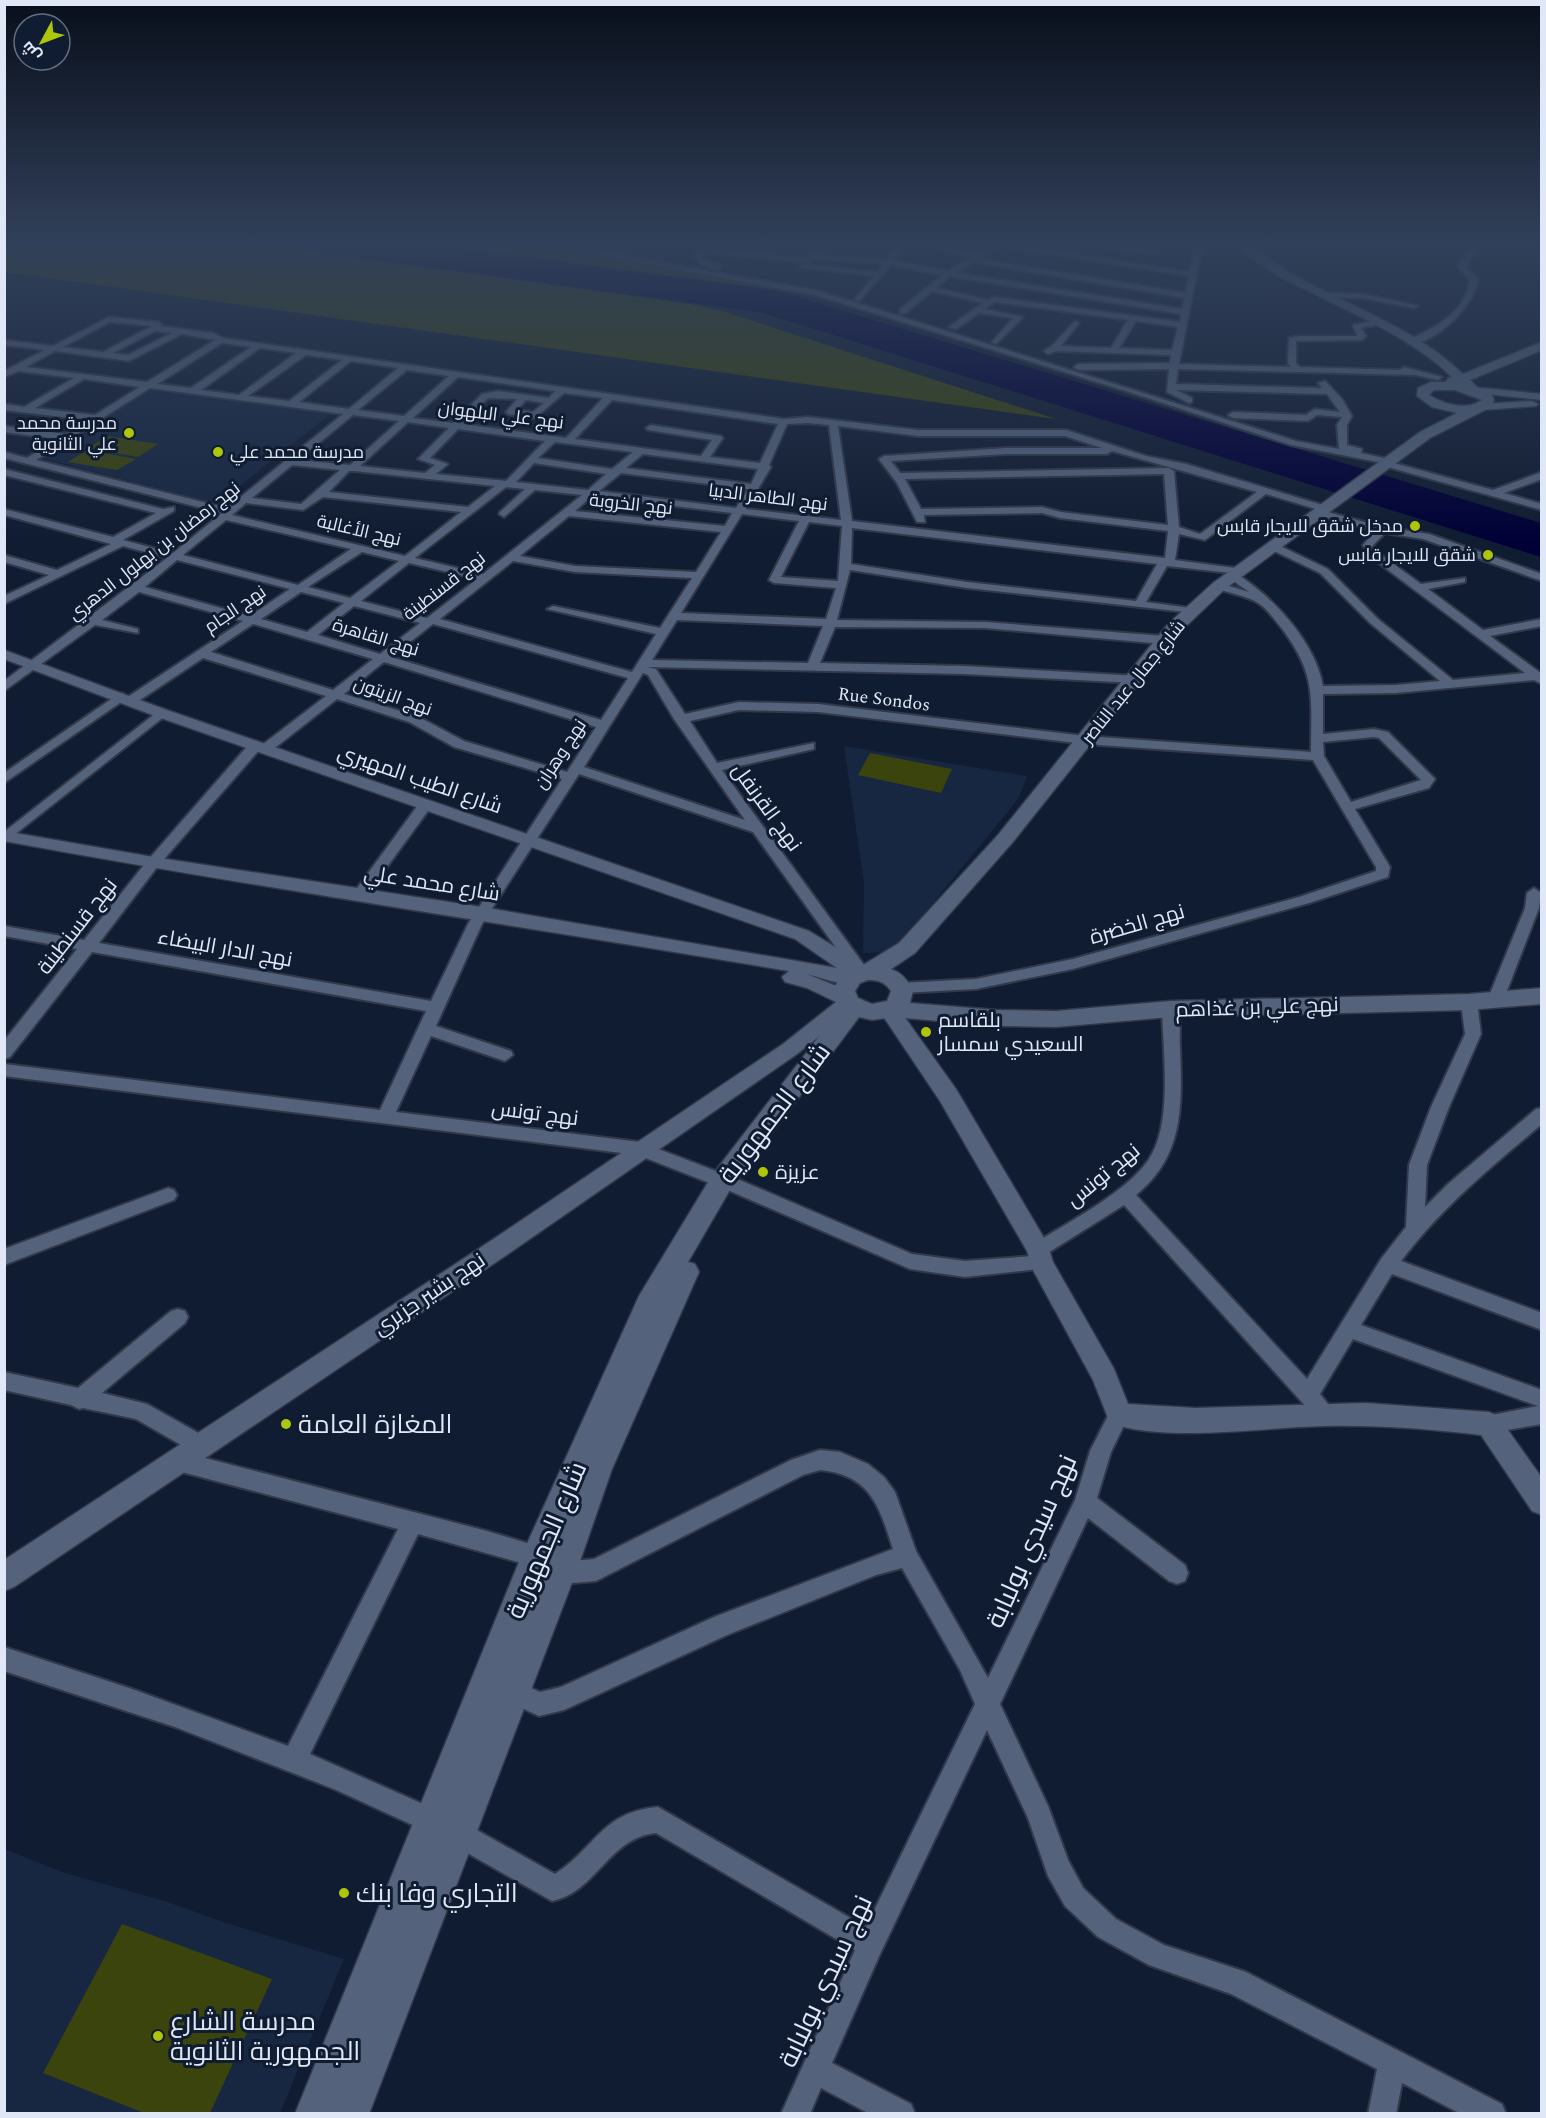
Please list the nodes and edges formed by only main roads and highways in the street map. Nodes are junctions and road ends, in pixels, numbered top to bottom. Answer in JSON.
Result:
{"nodes":[{"id":1,"x":1416,"y":345,"type":"edge"},
{"id":2,"x":1542,"y":345,"type":"edge"},
{"id":3,"x":1542,"y":352,"type":"edge"},
{"id":4,"x":1431,"y":354,"type":"junction"},
{"id":5,"x":1464,"y":378,"type":"junction"},
{"id":6,"x":1430,"y":388,"type":"junction"},
{"id":7,"x":1481,"y":398,"type":"junction"},
{"id":8,"x":1425,"y":435,"type":"junction"},
{"id":9,"x":907,"y":948,"type":"junction"},
{"id":10,"x":872,"y":992,"type":"junction"},
{"id":11,"x":1542,"y":996,"type":"edge"},
{"id":12,"x":550,"y":1562,"type":"junction"},
{"id":13,"x":445,"y":1824,"type":"junction"},
{"id":14,"x":316,"y":2114,"type":"edge"},
{"id":15,"x":348,"y":2114,"type":"edge"}],
"edges":[{"from":1,"to":4,"type":"main road"},
{"from":2,"to":5,"type":"main road"},
{"from":3,"to":7,"type":"main road","name":"شارع جمال عبد الناصر"},
{"from":4,"to":5,"type":"main road"},
{"from":4,"to":6,"type":"main road"},
{"from":5,"to":6,"type":"main road"},
{"from":5,"to":7,"type":"main road"},
{"from":6,"to":7,"type":"main road"},
{"from":6,"to":7,"type":"main road"},
{"from":6,"to":8,"type":"main road"},
{"from":7,"to":8,"type":"main road","name":"شارع جمال عبد الناصر"},
{"from":8,"to":9,"type":"main road","name":"شارع جمال عبد الناصر"},
{"from":9,"to":10,"type":"main road","name":"شارع جمال عبد الناصر"},
{"from":9,"to":10,"type":"main road","name":"شارع جمال عبد الناصر"},
{"from":10,"to":11,"type":"main road","name":"نهج علي بن غذاهم"},
{"from":10,"to":12,"type":"main road","name":"شارع الجمهورية"},
{"from":12,"to":13,"type":"main road","name":"شارع الجمهورية"},
{"from":12,"to":13,"type":"main road","name":"شارع الجمهورية"},
{"from":13,"to":14,"type":"main road","name":"شارع الجمهورية"},
{"from":13,"to":15,"type":"main road","name":"شارع الجمهورية"}]}
